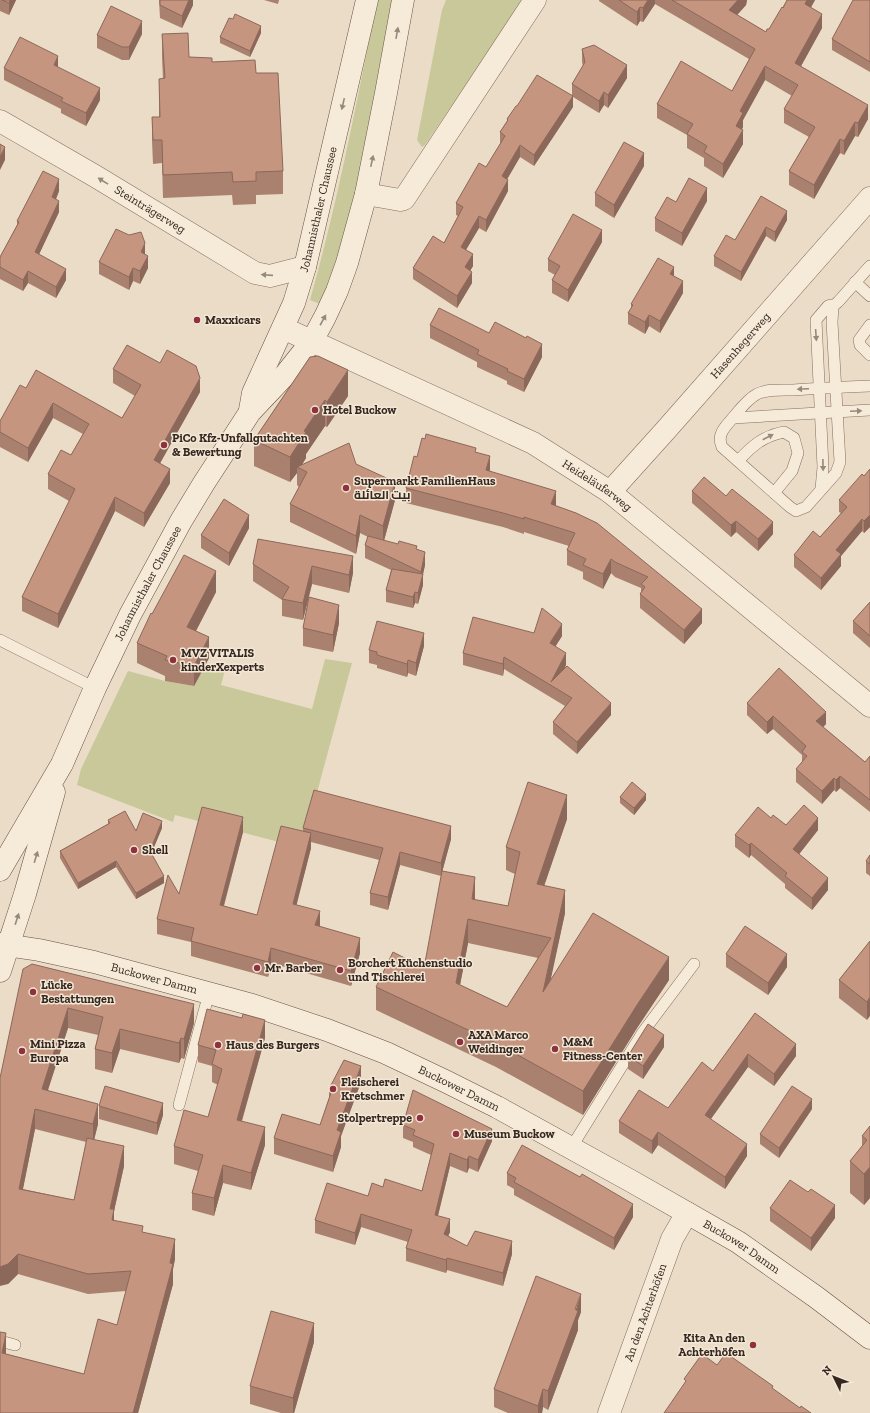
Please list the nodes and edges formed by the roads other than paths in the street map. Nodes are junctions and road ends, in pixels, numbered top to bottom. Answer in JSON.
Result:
{"nodes":[{"id":1,"x":367,"y":0,"type":"edge"},
{"id":2,"x":402,"y":0,"type":"edge"},
{"id":3,"x":535,"y":0,"type":"edge"},
{"id":4,"x":0,"y":121,"type":"edge"},
{"id":5,"x":366,"y":194,"type":"junction"},
{"id":6,"x":870,"y":198,"type":"edge"},
{"id":7,"x":870,"y":266,"type":"edge"},
{"id":8,"x":305,"y":267,"type":"junction"},
{"id":9,"x":855,"y":282,"type":"junction"},
{"id":10,"x":870,"y":296,"type":"edge"},
{"id":11,"x":833,"y":306,"type":"junction"},
{"id":12,"x":870,"y":325,"type":"edge"},
{"id":13,"x":283,"y":328,"type":"junction"},
{"id":14,"x":312,"y":340,"type":"junction"},
{"id":15,"x":870,"y":355,"type":"edge"},
{"id":16,"x":870,"y":386,"type":"edge"},
{"id":17,"x":819,"y":388,"type":"junction"},
{"id":18,"x":836,"y":388,"type":"junction"},
{"id":19,"x":870,"y":410,"type":"edge"},
{"id":20,"x":250,"y":412,"type":"junction"},
{"id":21,"x":837,"y":412,"type":"junction"},
{"id":22,"x":820,"y":413,"type":"junction"},
{"id":23,"x":733,"y":418,"type":"junction"},
{"id":24,"x":738,"y":461,"type":"junction"},
{"id":25,"x":821,"y":489,"type":"junction"},
{"id":26,"x":610,"y":492,"type":"junction"},
{"id":27,"x":774,"y":492,"type":"junction"},
{"id":28,"x":0,"y":640,"type":"edge"},
{"id":29,"x":95,"y":688,"type":"junction"},
{"id":30,"x":870,"y":706,"type":"edge"},
{"id":31,"x":62,"y":764,"type":"junction"},
{"id":32,"x":0,"y":870,"type":"edge"},
{"id":33,"x":4,"y":944,"type":"edge"},
{"id":34,"x":694,"y":964,"type":"dead end"},
{"id":35,"x":0,"y":971,"type":"edge"},
{"id":36,"x":210,"y":994,"type":"junction"},
{"id":37,"x":179,"y":1105,"type":"dead end"},
{"id":38,"x":571,"y":1148,"type":"junction"},
{"id":39,"x":687,"y":1214,"type":"junction"},
{"id":40,"x":870,"y":1338,"type":"edge"},
{"id":41,"x":0,"y":1340,"type":"edge"},
{"id":42,"x":14,"y":1345,"type":"dead end"},
{"id":43,"x":610,"y":1413,"type":"edge"}],
"edges":[{"from":1,"to":8,"type":"main road","name":"Johannisthaler Chaussee","one_way":true},
{"from":5,"to":2,"type":"main road","name":"Johannisthaler Chaussee","one_way":true},
{"from":3,"to":5,"type":"main road"},
{"from":8,"to":4,"type":"main road","name":"Steinträgerweg","one_way":true},
{"from":14,"to":5,"type":"main road","name":"Johannisthaler Chaussee","one_way":true},
{"from":6,"to":26,"type":"main road","name":"Hasenhegerweg"},
{"from":7,"to":9,"type":"lane"},
{"from":8,"to":13,"type":"main road","name":"Johannisthaler Chaussee"},
{"from":9,"to":10,"type":"lane"},
{"from":9,"to":11,"type":"lane"},
{"from":11,"to":17,"type":"lane","one_way":true},
{"from":11,"to":18,"type":"lane"},
{"from":12,"to":15,"type":"lane"},
{"from":13,"to":14,"type":"main road","name":"Heideläuferweg"},
{"from":13,"to":20,"type":"main road","name":"Johannisthaler Chaussee"},
{"from":14,"to":20,"type":"main road","name":"Johannisthaler Chaussee"},
{"from":14,"to":26,"type":"main road","name":"Heideläuferweg"},
{"from":16,"to":18,"type":"lane"},
{"from":17,"to":18,"type":"lane"},
{"from":17,"to":22,"type":"lane"},
{"from":17,"to":23,"type":"lane","one_way":true},
{"from":18,"to":21,"type":"lane"},
{"from":21,"to":19,"type":"lane","one_way":true},
{"from":20,"to":29,"type":"main road","name":"Johannisthaler Chaussee"},
{"from":21,"to":22,"type":"lane"},
{"from":21,"to":25,"type":"lane"},
{"from":22,"to":23,"type":"lane"},
{"from":22,"to":25,"type":"lane","one_way":true},
{"from":23,"to":24,"type":"lane"},
{"from":24,"to":27,"type":"lane"},
{"from":24,"to":27,"type":"lane","one_way":true},
{"from":25,"to":27,"type":"lane"},
{"from":26,"to":30,"type":"main road","name":"Heideläuferweg"},
{"from":28,"to":29,"type":"lane"},
{"from":29,"to":31,"type":"main road","name":"Johannisthaler Chaussee"},
{"from":31,"to":32,"type":"main road","name":"Johannisthaler Chaussee"},
{"from":33,"to":31,"type":"main road","name":"Johannisthaler Chaussee","one_way":true},
{"from":33,"to":35,"type":"main road","name":"Johannisthaler Chaussee"},
{"from":33,"to":36,"type":"main road","name":"Buckower Damm"},
{"from":34,"to":38,"type":"lane"},
{"from":36,"to":37,"type":"lane"},
{"from":36,"to":38,"type":"main road","name":"Buckower Damm"},
{"from":38,"to":39,"type":"main road","name":"Buckower Damm"},
{"from":39,"to":40,"type":"main road","name":"Buckower Damm"},
{"from":39,"to":43,"type":"main road","name":"An den Achterhöfen"},
{"from":41,"to":42,"type":"lane"}]}
